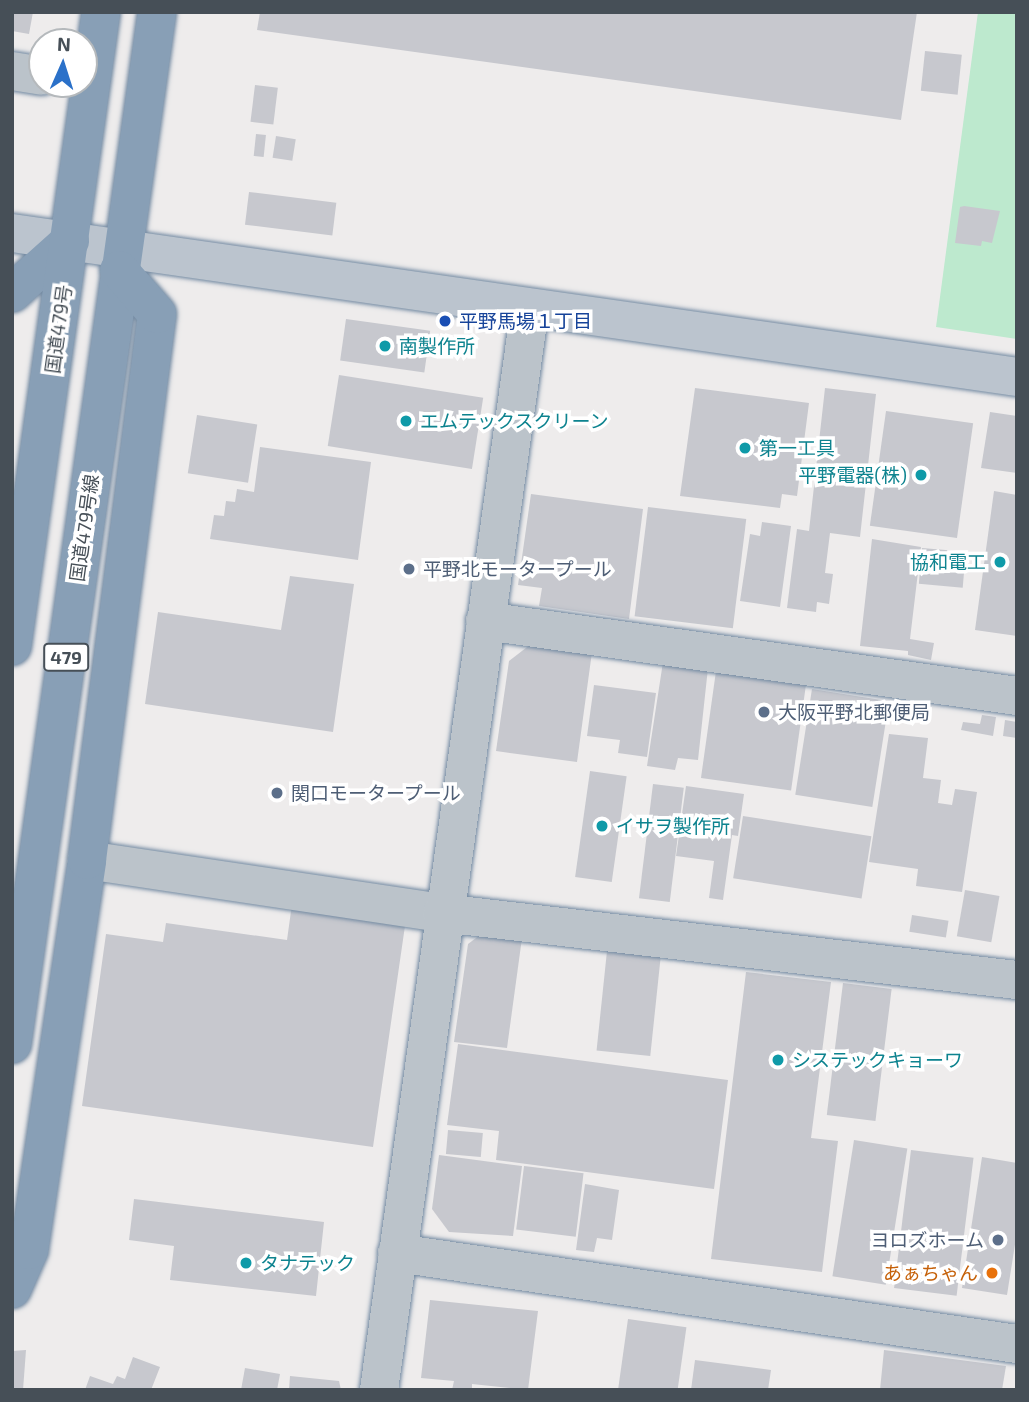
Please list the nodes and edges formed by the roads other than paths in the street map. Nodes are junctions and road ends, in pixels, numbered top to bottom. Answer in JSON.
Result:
{"nodes":[{"id":1,"x":157,"y":12,"type":"edge"},
{"id":2,"x":85,"y":98,"type":"edge"},
{"id":3,"x":12,"y":233,"type":"edge"},
{"id":4,"x":70,"y":242,"type":"junction"},
{"id":5,"x":121,"y":259,"type":"junction"},
{"id":6,"x":12,"y":293,"type":"edge"},
{"id":7,"x":530,"y":307,"type":"junction"},
{"id":8,"x":1017,"y":377,"type":"edge"},
{"id":9,"x":485,"y":621,"type":"junction"},
{"id":10,"x":12,"y":646,"type":"edge"},
{"id":11,"x":1017,"y":696,"type":"edge"},
{"id":12,"x":87,"y":860,"type":"junction"},
{"id":13,"x":442,"y":913,"type":"junction"},
{"id":14,"x":1017,"y":980,"type":"edge"},
{"id":15,"x":12,"y":1044,"type":"edge"},
{"id":16,"x":397,"y":1253,"type":"junction"},
{"id":17,"x":12,"y":1289,"type":"edge"},
{"id":18,"x":1017,"y":1343,"type":"edge"},
{"id":19,"x":379,"y":1390,"type":"edge"}],
"edges":[{"from":1,"to":5,"type":"highway","name":"国道479号線","number":"479"},
{"from":2,"to":4,"type":"highway","name":"国道479号","number":"479"},
{"from":3,"to":4,"type":"street"},
{"from":4,"to":5,"type":"street"},
{"from":4,"to":6,"type":"highway"},
{"from":4,"to":10,"type":"highway","name":"国道479号","number":"479"},
{"from":5,"to":7,"type":"street"},
{"from":5,"to":12,"type":"highway"},
{"from":5,"to":15,"type":"highway","name":"国道479号線","number":"479"},
{"from":7,"to":8,"type":"street"},
{"from":7,"to":9,"type":"street"},
{"from":9,"to":11,"type":"street"},
{"from":9,"to":13,"type":"street"},
{"from":12,"to":13,"type":"street"},
{"from":12,"to":17,"type":"highway"},
{"from":13,"to":14,"type":"street"},
{"from":13,"to":16,"type":"street"},
{"from":16,"to":18,"type":"street"},
{"from":16,"to":19,"type":"street"}]}
